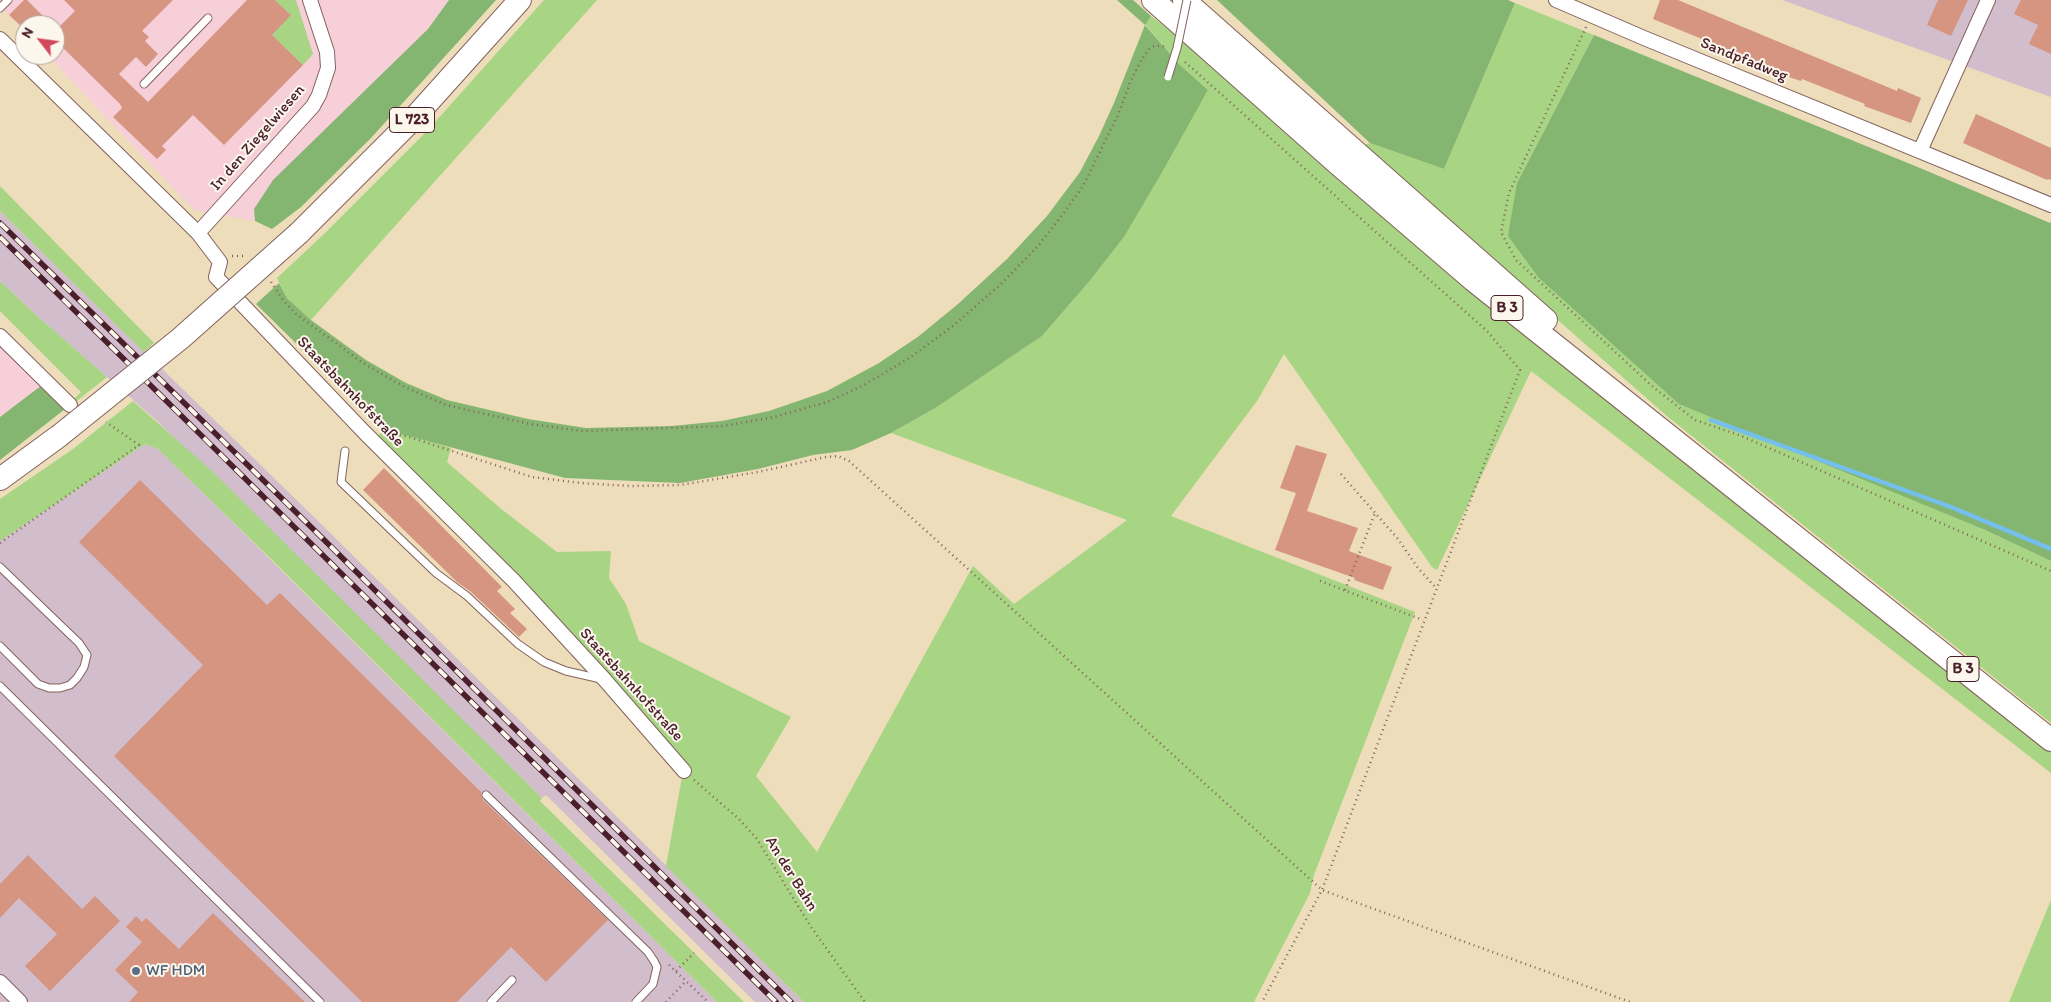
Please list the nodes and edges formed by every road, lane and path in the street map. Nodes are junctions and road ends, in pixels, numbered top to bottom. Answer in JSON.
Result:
{"nodes":[{"id":1,"x":8,"y":0,"type":"edge"},
{"id":2,"x":310,"y":0,"type":"edge"},
{"id":3,"x":520,"y":0,"type":"edge"},
{"id":4,"x":1153,"y":0,"type":"edge"},
{"id":5,"x":1186,"y":0,"type":"edge"},
{"id":6,"x":1556,"y":0,"type":"edge"},
{"id":7,"x":1988,"y":0,"type":"edge"},
{"id":8,"x":0,"y":8,"type":"edge"},
{"id":9,"x":1592,"y":15,"type":"junction"},
{"id":10,"x":208,"y":18,"type":"dead end"},
{"id":11,"x":0,"y":39,"type":"edge"},
{"id":12,"x":1168,"y":49,"type":"dead end"},
{"id":13,"x":1184,"y":61,"type":"dead end"},
{"id":14,"x":1168,"y":77,"type":"dead end"},
{"id":15,"x":144,"y":84,"type":"dead end"},
{"id":16,"x":1920,"y":151,"type":"junction"},
{"id":17,"x":2051,"y":205,"type":"edge"},
{"id":18,"x":198,"y":234,"type":"junction"},
{"id":19,"x":246,"y":256,"type":"dead end"},
{"id":20,"x":220,"y":262,"type":"junction"},
{"id":21,"x":265,"y":276,"type":"dead end"},
{"id":22,"x":0,"y":336,"type":"edge"},
{"id":23,"x":70,"y":406,"type":"dead end"},
{"id":24,"x":365,"y":434,"type":"junction"},
{"id":25,"x":139,"y":445,"type":"dead end"},
{"id":26,"x":345,"y":452,"type":"dead end"},
{"id":27,"x":1341,"y":474,"type":"dead end"},
{"id":28,"x":0,"y":479,"type":"edge"},
{"id":29,"x":1375,"y":513,"type":"junction"},
{"id":30,"x":0,"y":543,"type":"edge"},
{"id":31,"x":0,"y":567,"type":"edge"},
{"id":32,"x":2051,"y":571,"type":"edge"},
{"id":33,"x":1320,"y":581,"type":"dead end"},
{"id":34,"x":1437,"y":589,"type":"junction"},
{"id":35,"x":1345,"y":590,"type":"junction"},
{"id":36,"x":1875,"y":599,"type":"junction"},
{"id":37,"x":1423,"y":620,"type":"junction"},
{"id":38,"x":0,"y":646,"type":"edge"},
{"id":39,"x":604,"y":679,"type":"junction"},
{"id":40,"x":0,"y":686,"type":"edge"},
{"id":41,"x":2051,"y":740,"type":"edge"},
{"id":42,"x":684,"y":771,"type":"joint"},
{"id":43,"x":486,"y":795,"type":"dead end"},
{"id":44,"x":1322,"y":890,"type":"junction"},
{"id":45,"x":648,"y":952,"type":"junction"},
{"id":46,"x":694,"y":953,"type":"dead end"},
{"id":47,"x":676,"y":972,"type":"junction"},
{"id":48,"x":512,"y":980,"type":"dead end"},
{"id":49,"x":686,"y":981,"type":"junction"},
{"id":50,"x":0,"y":982,"type":"edge"},
{"id":51,"x":20,"y":1002,"type":"edge"},
{"id":52,"x":320,"y":1002,"type":"edge"},
{"id":53,"x":491,"y":1002,"type":"edge"},
{"id":54,"x":636,"y":1002,"type":"edge"},
{"id":55,"x":666,"y":1002,"type":"edge"},
{"id":56,"x":708,"y":1002,"type":"edge"},
{"id":57,"x":865,"y":1002,"type":"edge"},
{"id":58,"x":1262,"y":1002,"type":"edge"},
{"id":59,"x":1630,"y":1002,"type":"edge"}],
"edges":[{"from":1,"to":8,"type":"lane"},
{"from":2,"to":18,"type":"street","name":"In den Ziegelwiesen"},
{"from":3,"to":28,"type":"main road","number":"L 723","bridge":true},
{"from":4,"to":36,"type":"main road","number":"B 3"},
{"from":5,"to":14,"type":"lane","bridge":true},
{"from":5,"to":36,"type":"main road","number":"B 3"},
{"from":6,"to":9,"type":"street","name":"Sandpfadweg"},
{"from":7,"to":16,"type":"street"},
{"from":9,"to":16,"type":"street","name":"Sandpfadweg"},
{"from":9,"to":32,"type":"path"},
{"from":10,"to":15,"type":"lane"},
{"from":11,"to":18,"type":"street"},
{"from":12,"to":21,"type":"path"},
{"from":13,"to":34,"type":"path"},
{"from":16,"to":17,"type":"street","name":"Sandpfadweg"},
{"from":18,"to":20,"type":"street"},
{"from":19,"to":20,"type":"path"},
{"from":20,"to":24,"type":"street","name":"Staatsbahnhofstraße"},
{"from":22,"to":23,"type":"street"},
{"from":24,"to":39,"type":"street","name":"Staatsbahnhofstraße"},
{"from":24,"to":44,"type":"path"},
{"from":25,"to":30,"type":"path"},
{"from":26,"to":39,"type":"lane"},
{"from":27,"to":29,"type":"path"},
{"from":29,"to":34,"type":"path"},
{"from":29,"to":35,"type":"path"},
{"from":31,"to":38,"type":"lane"},
{"from":33,"to":35,"type":"path"},
{"from":34,"to":37,"type":"path"},
{"from":35,"to":37,"type":"path"},
{"from":36,"to":41,"type":"main road","number":"B 3"},
{"from":37,"to":44,"type":"path"},
{"from":39,"to":42,"type":"street","name":"Staatsbahnhofstraße"},
{"from":40,"to":52,"type":"lane"},
{"from":42,"to":57,"type":"path","name":"An der Bahn"},
{"from":43,"to":45,"type":"lane"},
{"from":44,"to":58,"type":"path"},
{"from":44,"to":59,"type":"path"},
{"from":45,"to":47,"type":"path"},
{"from":45,"to":54,"type":"lane"},
{"from":46,"to":47,"type":"path"},
{"from":47,"to":49,"type":"path"},
{"from":48,"to":53,"type":"lane"},
{"from":49,"to":55,"type":"path"},
{"from":49,"to":56,"type":"path"},
{"from":50,"to":51,"type":"street"}]}
